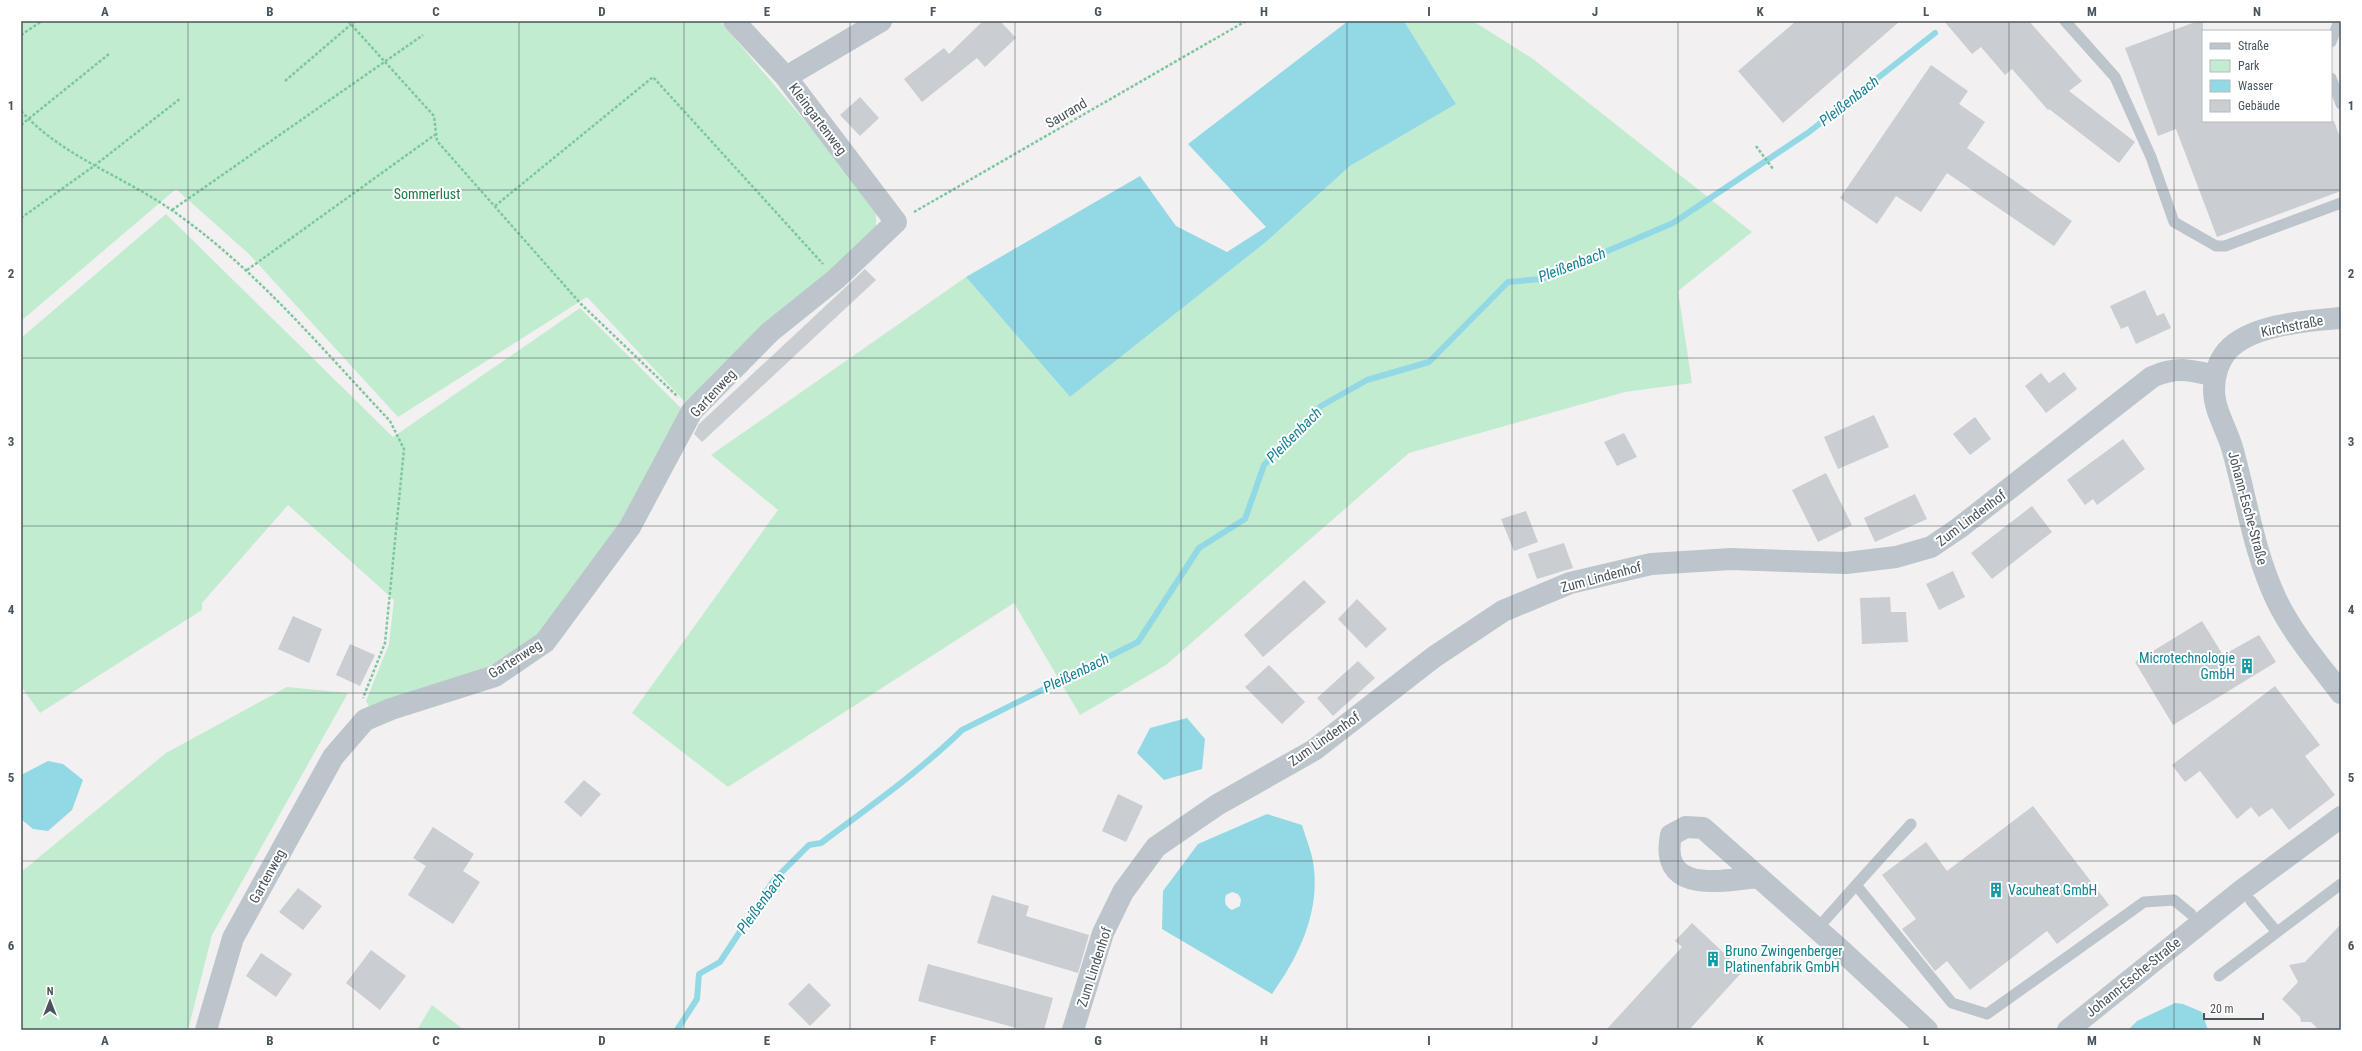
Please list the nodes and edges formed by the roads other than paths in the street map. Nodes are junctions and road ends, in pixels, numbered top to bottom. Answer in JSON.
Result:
{"nodes":[{"id":1,"x":734,"y":21,"type":"edge"},
{"id":2,"x":881,"y":21,"type":"edge"},
{"id":3,"x":2065,"y":21,"type":"edge"},
{"id":4,"x":2338,"y":21,"type":"edge"},
{"id":5,"x":2332,"y":39,"type":"edge"},
{"id":6,"x":786,"y":77,"type":"junction"},
{"id":7,"x":2332,"y":81,"type":"edge"},
{"id":8,"x":2341,"y":104,"type":"edge"},
{"id":9,"x":2341,"y":203,"type":"edge"},
{"id":10,"x":896,"y":222,"type":"joint"},
{"id":11,"x":2341,"y":318,"type":"edge"},
{"id":12,"x":2215,"y":376,"type":"junction"},
{"id":13,"x":2341,"y":693,"type":"edge"},
{"id":14,"x":2341,"y":817,"type":"edge"},
{"id":15,"x":1911,"y":824,"type":"dead end"},
{"id":16,"x":1758,"y":877,"type":"dead end"},
{"id":17,"x":2341,"y":884,"type":"edge"},
{"id":18,"x":1856,"y":885,"type":"junction"},
{"id":19,"x":2247,"y":896,"type":"junction"},
{"id":20,"x":2195,"y":919,"type":"junction"},
{"id":21,"x":1821,"y":925,"type":"junction"},
{"id":22,"x":2277,"y":932,"type":"junction"},
{"id":23,"x":2220,"y":976,"type":"dead end"},
{"id":24,"x":206,"y":1030,"type":"edge"},
{"id":25,"x":1073,"y":1030,"type":"edge"},
{"id":26,"x":1927,"y":1030,"type":"edge"},
{"id":27,"x":2068,"y":1030,"type":"edge"}],
"edges":[{"from":1,"to":6,"type":"street","name":"Kleingartenweg"},
{"from":2,"to":6,"type":"street"},
{"from":3,"to":9,"type":"lane"},
{"from":4,"to":5,"type":"lane"},
{"from":6,"to":10,"type":"street","name":"Kleingartenweg"},
{"from":7,"to":8,"type":"lane"},
{"from":10,"to":24,"type":"street","name":"Gartenweg"},
{"from":11,"to":12,"type":"street","name":"Kirchstraße"},
{"from":12,"to":13,"type":"street","name":"Johann-Esche-Straße"},
{"from":12,"to":25,"type":"street","name":"Zum Lindenhof"},
{"from":14,"to":19,"type":"street","name":"Johann-Esche-Straße"},
{"from":15,"to":18,"type":"lane"},
{"from":16,"to":21,"type":"street"},
{"from":17,"to":22,"type":"lane"},
{"from":18,"to":20,"type":"lane"},
{"from":18,"to":21,"type":"lane"},
{"from":19,"to":20,"type":"street","name":"Johann-Esche-Straße"},
{"from":19,"to":22,"type":"lane"},
{"from":20,"to":27,"type":"street","name":"Johann-Esche-Straße"},
{"from":21,"to":26,"type":"street"},
{"from":22,"to":23,"type":"lane"}]}
